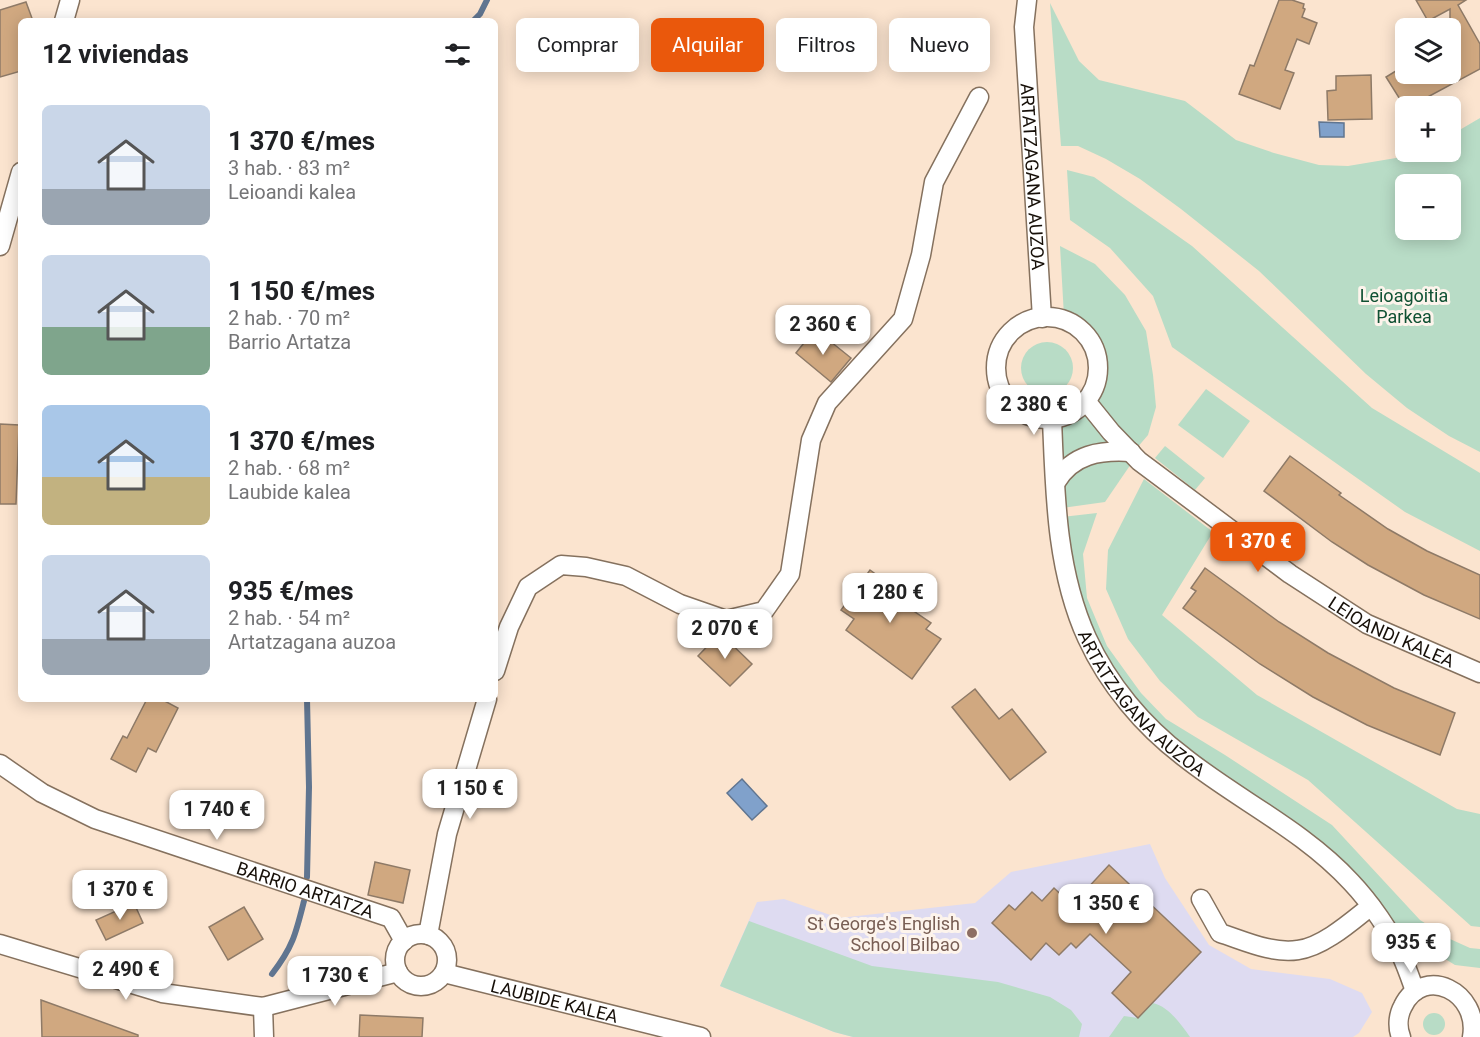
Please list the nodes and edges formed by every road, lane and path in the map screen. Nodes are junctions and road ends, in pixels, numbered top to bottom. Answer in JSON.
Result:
{"nodes":[{"id":1,"x":70,"y":0,"type":"edge"},
{"id":2,"x":1027,"y":0,"type":"edge"},
{"id":3,"x":65,"y":18,"type":"edge"},
{"id":4,"x":979,"y":97,"type":"dead end"},
{"id":5,"x":18,"y":183,"type":"edge"},
{"id":6,"x":0,"y":246,"type":"edge"},
{"id":7,"x":1042,"y":318,"type":"junction"},
{"id":8,"x":1086,"y":401,"type":"junction"},
{"id":9,"x":1052,"y":419,"type":"junction"},
{"id":10,"x":1131,"y":452,"type":"junction"},
{"id":11,"x":1056,"y":482,"type":"junction"},
{"id":12,"x":498,"y":661,"type":"edge"},
{"id":13,"x":1480,"y":673,"type":"edge"},
{"id":14,"x":486,"y":702,"type":"edge"},
{"id":15,"x":0,"y":764,"type":"edge"},
{"id":16,"x":1201,"y":899,"type":"dead end"},
{"id":17,"x":1371,"y":906,"type":"junction"},
{"id":18,"x":428,"y":935,"type":"junction"},
{"id":19,"x":404,"y":941,"type":"junction"},
{"id":20,"x":0,"y":944,"type":"edge"},
{"id":21,"x":398,"y":972,"type":"junction"},
{"id":22,"x":444,"y":973,"type":"junction"},
{"id":23,"x":1415,"y":991,"type":"junction"},
{"id":24,"x":263,"y":1007,"type":"junction"},
{"id":25,"x":1475,"y":1032,"type":"edge"},
{"id":26,"x":264,"y":1037,"type":"edge"},
{"id":27,"x":702,"y":1037,"type":"edge"},
{"id":28,"x":1401,"y":1037,"type":"edge"}],
"edges":[{"from":1,"to":3,"type":"street"},
{"from":2,"to":7,"type":"street","name":"ARTATZAGANA AUZOA"},
{"from":4,"to":12,"type":"street"},
{"from":5,"to":6,"type":"street"},
{"from":7,"to":8,"type":"street"},
{"from":7,"to":9,"type":"street"},
{"from":8,"to":9,"type":"street"},
{"from":8,"to":10,"type":"street","name":"LEIOANDI KALEA"},
{"from":9,"to":11,"type":"street","name":"ARTATZAGANA AUZOA"},
{"from":10,"to":11,"type":"street"},
{"from":10,"to":13,"type":"street","name":"LEIOANDI KALEA"},
{"from":11,"to":17,"type":"street","name":"ARTATZAGANA AUZOA"},
{"from":14,"to":18,"type":"street"},
{"from":15,"to":19,"type":"street","name":"BARRIO ARTATZA"},
{"from":16,"to":17,"type":"street"},
{"from":17,"to":23,"type":"street","name":"ARTATZAGANA AUZOA"},
{"from":18,"to":19,"type":"street"},
{"from":18,"to":22,"type":"street"},
{"from":19,"to":21,"type":"street"},
{"from":20,"to":24,"type":"street"},
{"from":21,"to":22,"type":"street"},
{"from":21,"to":24,"type":"street"},
{"from":22,"to":27,"type":"street","name":"LAUBIDE KALEA"},
{"from":23,"to":25,"type":"street"},
{"from":23,"to":28,"type":"street"},
{"from":24,"to":26,"type":"street"}]}
